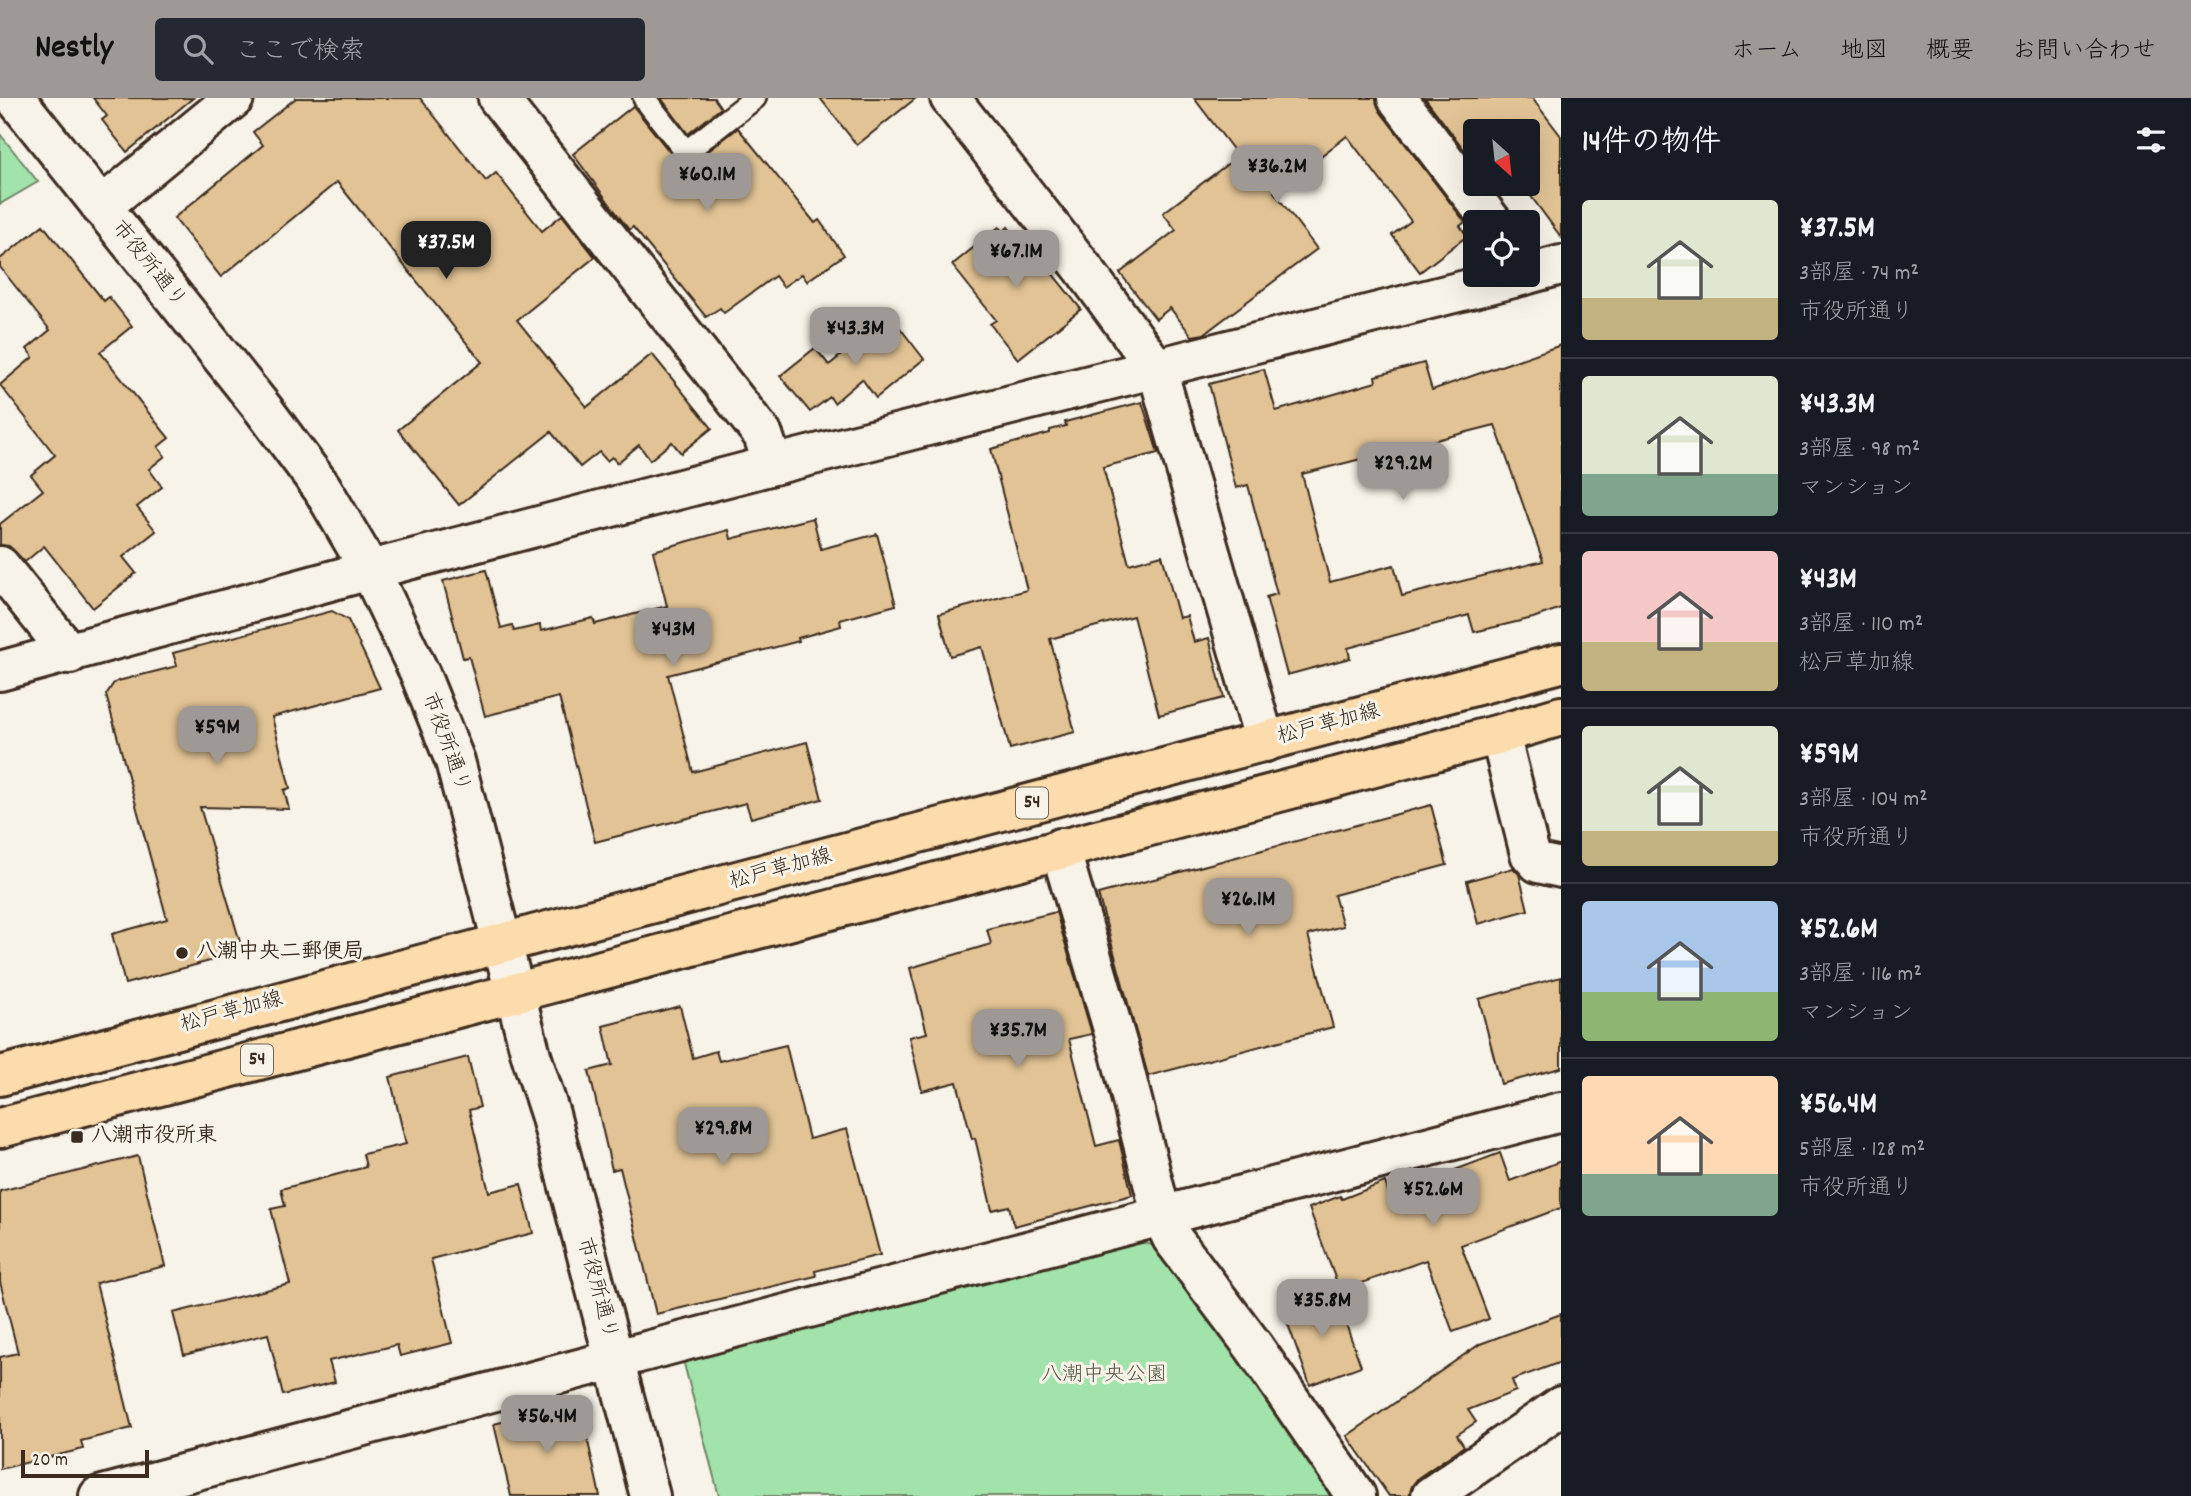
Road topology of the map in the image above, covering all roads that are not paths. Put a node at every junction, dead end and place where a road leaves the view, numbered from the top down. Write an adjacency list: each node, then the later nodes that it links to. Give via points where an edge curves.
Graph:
1 (15, 98): 8 (street, 市役所通り)
2 (234, 98): 8 (street)
3 (498, 98): 14 (street, via 763,435)
4 (644, 98): 5 (lane, via 686,152)
5 (755, 98)
6 (950, 98): 13 (street)
7 (1397, 98): 9 (street)
8 (101, 207): 16 (street, 市役所通り, via 322,488)
9 (1483, 210)
10 (1561, 265): 11 (street)
11 (1540, 270)
12 (1475, 287): 13 (street)
13 (1157, 369): 14 (street); 22 (street)
14 (773, 465): 16 (street)
15 (0, 566): 17 (street)
16 (370, 570): 17 (street); 25 (street, 市役所通り, via 455,761)
17 (70, 654): 19 (street)
18 (1561, 663): 22 (main road, 松戸草加線 / 54)
19 (0, 671)
20 (1561, 716): 21 (main road, 54)
21 (1500, 734): 23 (main road, 54); 24 (street, via 1530,854 1538,863)
22 (1265, 741): 25 (main road, 松戸草加線 / 54)
23 (1060, 848): 26 (main road, 54); 30 (street)
24 (1561, 868)
25 (503, 942): 26 (street, 市役所通り); 27 (main road, 松戸草加線 / 54)
26 (515, 992): 29 (main road, 54); 31 (street, 市役所通り)
27 (0, 1076)
28 (1561, 1112): 30 (street)
29 (0, 1128)
30 (1161, 1214): 31 (street); 35 (street, via 1172,1238)
31 (614, 1361): 33 (street); 34 (street, 市役所通り)
32 (1561, 1406): 36 (street)
33 (99, 1496)
34 (650, 1496)
35 (1356, 1496)
36 (1431, 1496)

